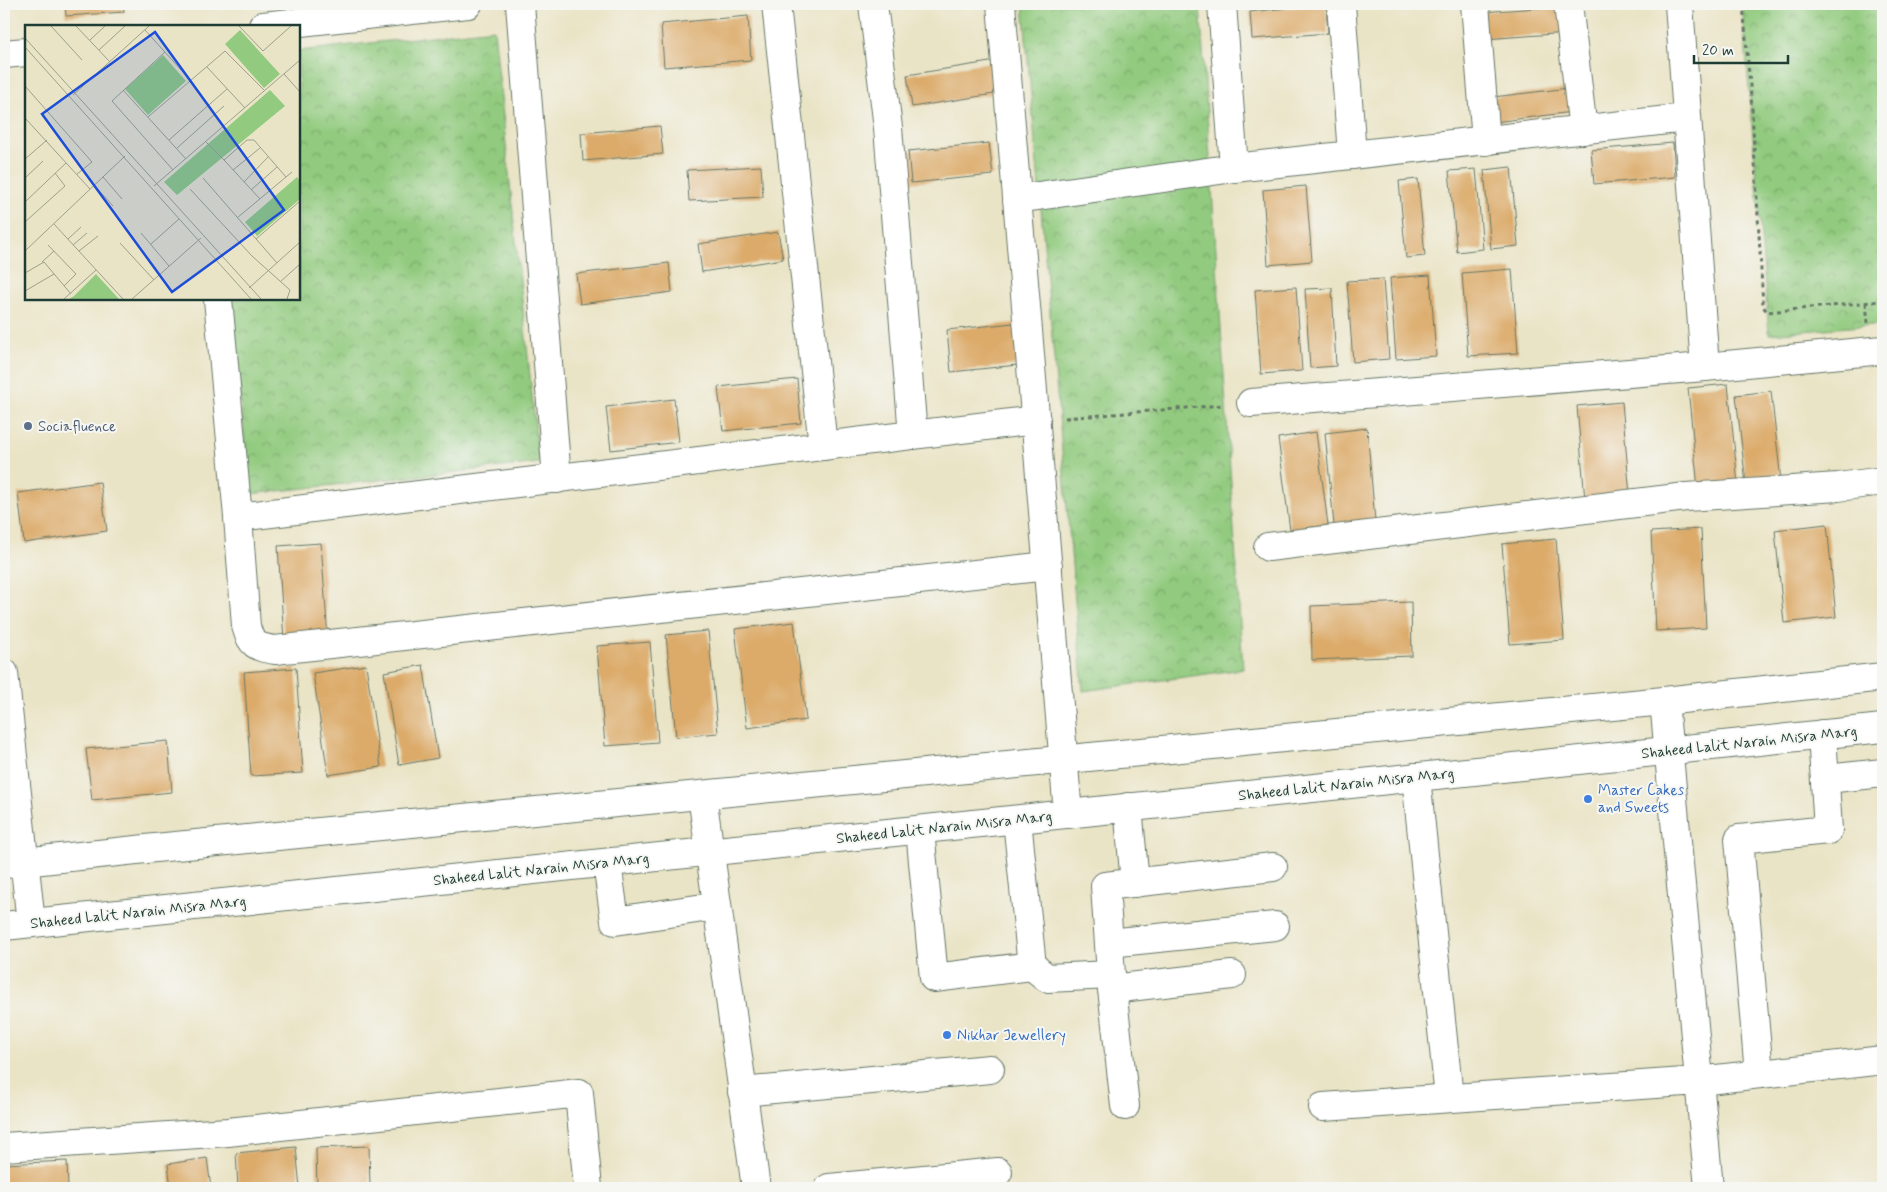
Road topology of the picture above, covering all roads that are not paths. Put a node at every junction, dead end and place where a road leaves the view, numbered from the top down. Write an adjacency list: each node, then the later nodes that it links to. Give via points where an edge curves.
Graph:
1 (468, 4): 11 (street)
2 (520, 4): 27 (street)
3 (776, 4): 26 (street)
4 (873, 4): 25 (street, via 888,128)
5 (1001, 4): 19 (street)
6 (1222, 4): 18 (street)
7 (1341, 4): 17 (street)
8 (1475, 4): 16 (street)
9 (1568, 4): 15 (street)
10 (1679, 4): 14 (street)
11 (272, 25)
12 (25, 52): 13 (street)
13 (4, 54)
14 (1686, 118): 15 (street); 22 (street)
15 (1583, 130): 16 (street)
16 (1486, 140): 17 (street)
17 (1352, 155): 18 (street)
18 (1234, 168): 19 (street)
19 (1017, 199): 24 (street)
20 (218, 300): 29 (street)
21 (1883, 350): 22 (street)
22 (1705, 366): 23 (street)
23 (1251, 402)
24 (1036, 420): 25 (street); 31 (street)
25 (913, 435): 26 (street)
26 (823, 446): 27 (street)
27 (557, 479): 29 (street)
28 (1883, 481): 30 (street, via 1686,497)
29 (238, 517): 31 (street, via 249,639 260,648 275,650)
30 (1268, 547)
31 (1048, 566): 38 (street)
32 (4, 673): 49 (street)
33 (1883, 677): 34 (street)
34 (1664, 702): 37 (street); 38 (street)
35 (1883, 728): 36 (street, Shaheed Lalit Narain Misra Marg)
36 (1822, 734): 37 (street, Shaheed Lalit Narain Misra Marg); 41 (street)
37 (1668, 751): 40 (street, Shaheed Lalit Narain Misra Marg); 63 (street)
38 (1064, 760): 42 (street); 44 (street)
39 (1883, 774): 41 (street)
40 (1416, 777): 43 (street, Shaheed Lalit Narain Misra Marg); 65 (street)
41 (1826, 779): 62 (street, via 1828,830 1739,839)
42 (702, 795): 47 (street); 49 (street)
43 (1128, 807): 44 (street, Shaheed Lalit Narain Misra Marg); 51 (street)
44 (1068, 814): 45 (street, Shaheed Lalit Narain Misra Marg)
45 (1017, 820): 46 (street, Shaheed Lalit Narain Misra Marg); 57 (street)
46 (920, 830): 47 (street, Shaheed Lalit Narain Misra Marg); 57 (street, via 934,978)
47 (709, 852): 48 (street, Shaheed Lalit Narain Misra Marg); 52 (street)
48 (607, 862): 52 (street, via 615,921); 53 (street, Shaheed Lalit Narain Misra Marg)
49 (14, 863): 53 (street)
50 (1273, 867): 51 (street)
51 (1135, 883): 56 (street, via 1105,886)
52 (717, 906): 64 (street)
53 (31, 923): 54 (street, Shaheed Lalit Narain Misra Marg)
54 (4, 926)
55 (1275, 926): 56 (street)
56 (1109, 943): 59 (street)
57 (1032, 966): 59 (street, via 1047,978)
58 (1232, 975): 59 (street)
59 (1112, 982): 66 (street)
60 (1883, 1060): 62 (street)
61 (990, 1069): 64 (street)
62 (1758, 1074): 63 (street)
63 (1698, 1081): 65 (street); 73 (street)
64 (742, 1092): 71 (street)
65 (1449, 1098): 67 (street)
66 (1125, 1106)
67 (1323, 1107)
68 (4, 1147): 70 (street, via 228,1132 579,1093)
69 (998, 1172): 72 (street)
70 (588, 1188)
71 (756, 1188)
72 (829, 1188)
73 (1708, 1188)

